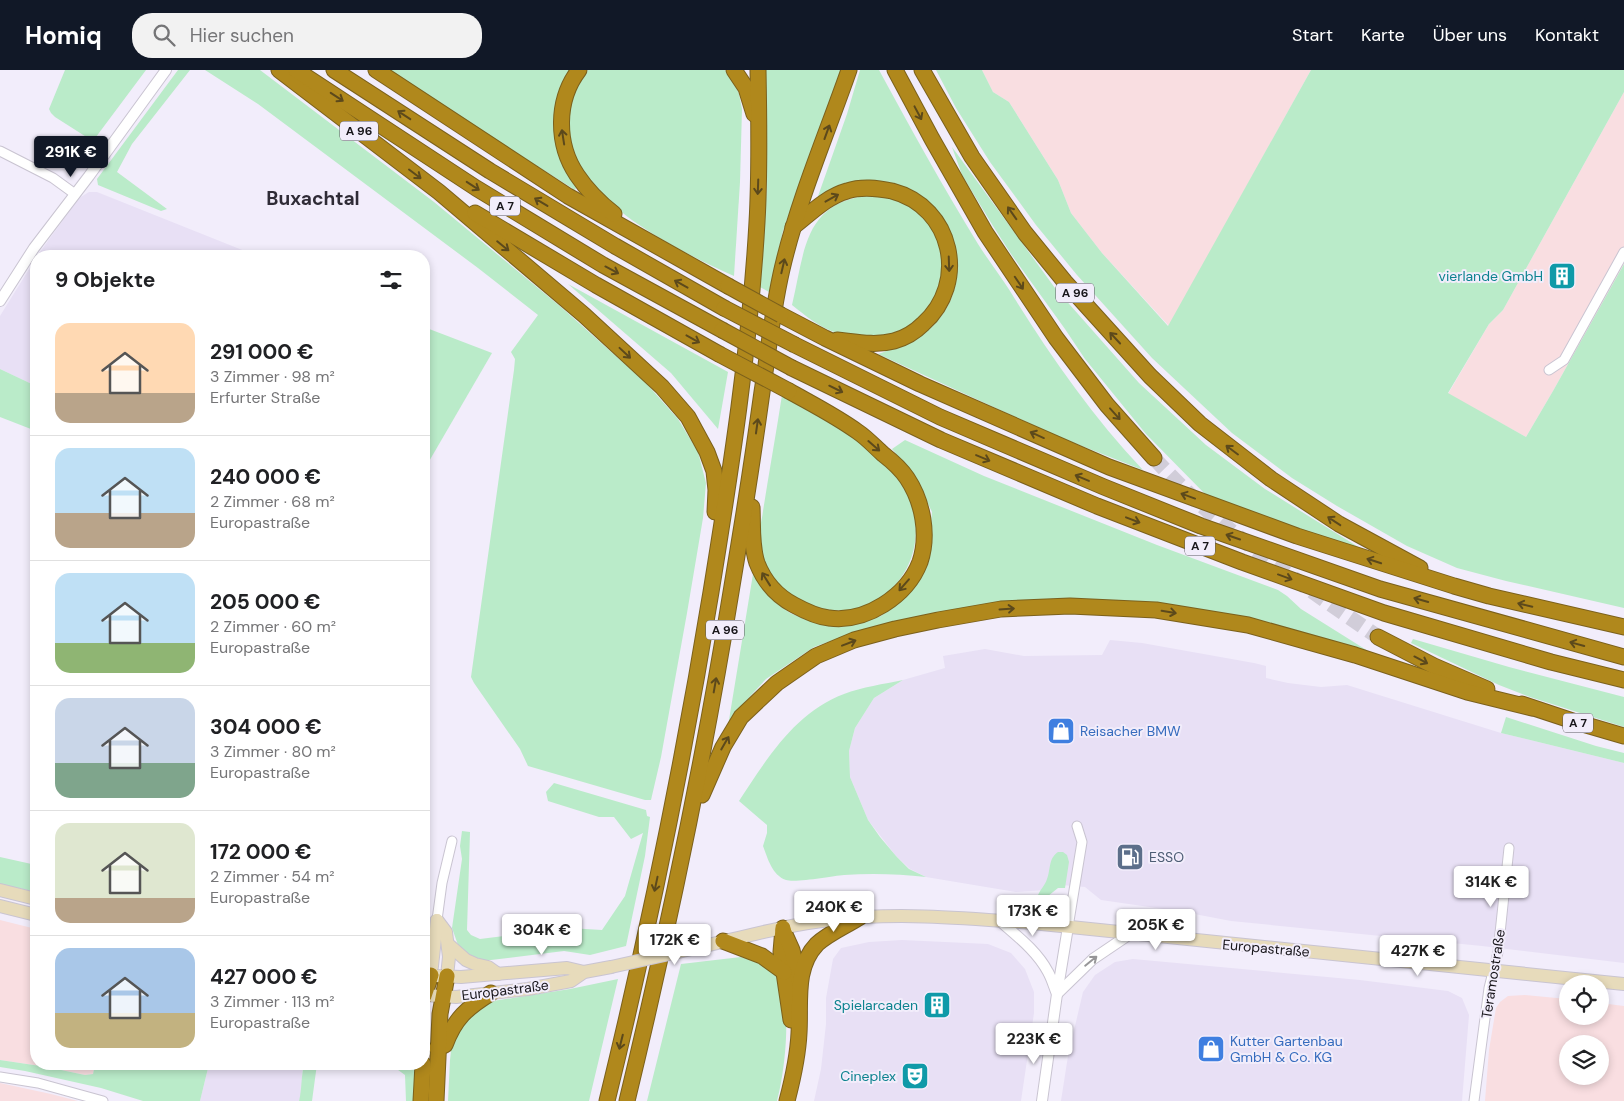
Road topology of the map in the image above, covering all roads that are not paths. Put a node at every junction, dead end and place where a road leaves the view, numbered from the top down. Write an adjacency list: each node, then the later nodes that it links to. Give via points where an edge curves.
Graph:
1 (166, 70): 15 (street)
2 (279, 70): 14 (highway, A 96, one-way to 14)
3 (296, 70): 31 (highway, A 7, one-way to 31, bridge, via 476,188 603,265 792,368 950,444 1097,506 1384,613)
4 (334, 70): 30 (highway, A 7, one-way to 4, bridge, via 1380,589 1201,526 940,417 724,308 615,246 490,171)
5 (376, 70): 17 (highway, via 568,196)
6 (579, 70): 17 (highway, one-way to 6, via 618,218 576,175 563,141 561,120 568,88)
7 (734, 70): 12 (highway, A 96, via 746,88)
8 (758, 70): 12 (highway, A 96)
9 (849, 70): 16 (highway, A 96, one-way to 9)
10 (895, 70): 24 (highway, one-way to 24, via 975,215 1012,273 1107,405)
11 (922, 70): 27 (highway, A 96, one-way to 11, via 1339,524 1272,479 1200,424 1150,376 1065,282 1026,233 972,157)
12 (759, 139): 26 (highway, A 96, one-way to 26, via 757,221 741,399)
13 (0, 151): 15 (street, via 53,178)
14 (439, 192): 25 (highway, A 96, one-way to 25, bridge, via 596,286 822,409 858,432 894,463 918,498 924,539 920,561 908,582 884,605 847,618 820,616 786,601 766,581 757,564); 26 (highway, one-way to 26, via 584,315 662,387 688,417 714,471)
15 (75, 194): 18 (street)
16 (793, 227): 22 (highway, one-way to 22, via 838,195 856,189 876,188 906,196 922,206 937,223 947,245 950,268 947,289 934,314 919,328 904,338 883,343); 25 (highway, A 96, one-way to 16, via 777,294)
17 (659, 248): 22 (highway, bridge)
18 (33, 250)
19 (1624, 252): 23 (street, via 1564,360)
20 (30, 254): 21 (street)
21 (0, 301)
22 (824, 338): 27 (highway, one-way to 22, via 1297,536 1110,467)
23 (1550, 370)
24 (1154, 458)
25 (750, 474): 34 (highway, A 96, one-way to 25)
26 (713, 578): 70 (highway, A 96, one-way to 70, via 667,836)
27 (1454, 586): 28 (highway, one-way to 27)
28 (1624, 628)
29 (1378, 637): 32 (highway, A 7, one-way to 32, via 1434,666)
30 (1624, 657)
31 (1624, 680)
32 (1532, 708): 33 (highway, A 7); 34 (highway, A 7, one-way to 32, via 741,717 777,683 816,656 854,640 895,629 1001,609 1070,606 1156,610 1248,625 1355,655 1467,692)
33 (1624, 736)
34 (701, 786): 71 (highway, via 686,838)
35 (1077, 826): 46 (street, via 1081,847)
36 (452, 841): 43 (street)
37 (1509, 848): 52 (street, Teramostraße, via 1498,952)
38 (0, 890): 39 (main road)
39 (30, 898)
40 (0, 906): 41 (main road)
41 (30, 914)
42 (860, 917): 44 (main road, Europastraße); 45 (main road, Europastraße); 58 (highway, via 817,945 808,957)
43 (437, 920): 48 (main road); 50 (main road, via 446,932); 51 (main road)
44 (1000, 921): 46 (main road, Europastraße); 61 (street, via 1040,960)
45 (782, 928): 49 (main road, Europastraße); 54 (highway); 58 (highway, via 792,950)
46 (1068, 928): 47 (main road, Europastraße); 61 (street)
47 (1130, 934): 52 (main road, Europastraße); 61 (street, one-way to 47, via 1093,959)
48 (430, 935)
49 (723, 942): 53 (main road, Europastraße, bridge); 54 (highway, via 762,956)
50 (448, 945): 55 (main road, via 466,960); 57 (main road)
51 (430, 958)
52 (1493, 971): 59 (main road, Europastraße); 75 (street, Teramostraße)
53 (584, 972): 55 (main road, Europastraße, via 567,968); 60 (main road, Europastraße, via 570,981)
54 (784, 972): 72 (highway, via 791,1014 791,1039)
55 (498, 974): 57 (main road, Europastraße)
56 (430, 975): 57 (main road, Europastraße)
57 (447, 976): 63 (highway)
58 (800, 984): 73 (highway, via 795,1072)
59 (1624, 984)
60 (491, 993): 63 (main road, Europastraße); 64 (highway, via 461,1015 445,1045)
61 (1057, 994): 74 (street)
62 (430, 995): 63 (main road, Europastraße)
63 (443, 996): 64 (highway)
64 (438, 1048): 69 (highway)
65 (422, 1070): 68 (highway)
66 (0, 1077): 67 (street, via 38,1083)
67 (103, 1101)
68 (421, 1101)
69 (436, 1101)
70 (607, 1101)
71 (627, 1101)
72 (782, 1101)
73 (787, 1101)
74 (1042, 1101)
75 (1474, 1101)

